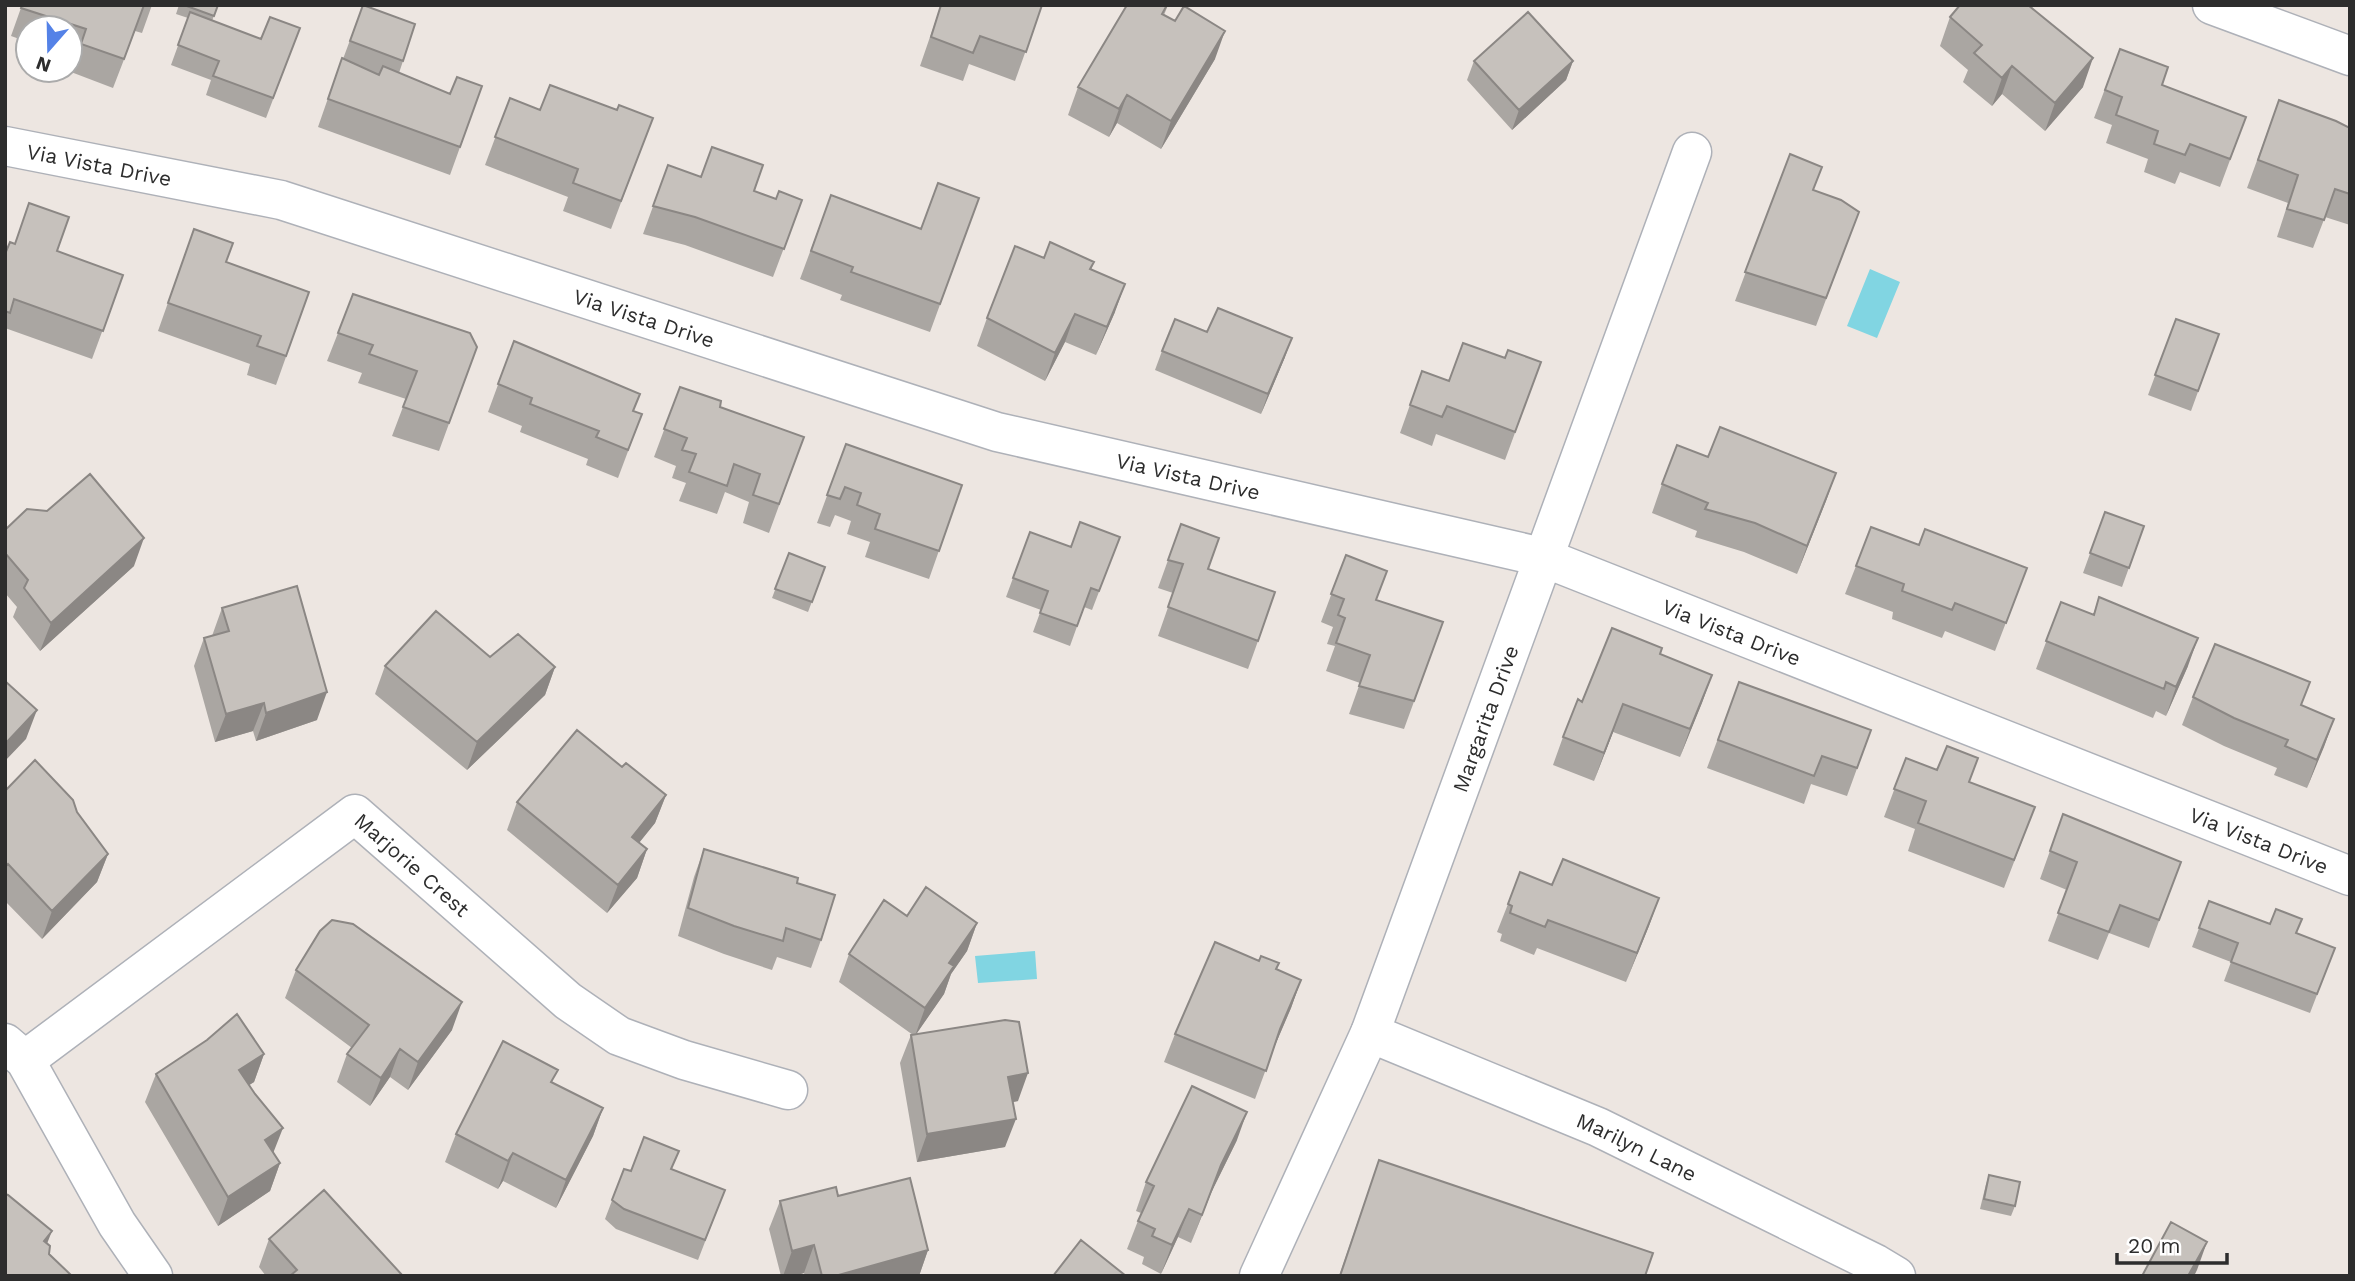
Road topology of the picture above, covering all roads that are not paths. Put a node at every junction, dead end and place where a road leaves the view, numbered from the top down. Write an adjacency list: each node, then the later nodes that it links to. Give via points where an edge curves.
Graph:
1 (2212, 5): 2 (street)
2 (2350, 56)
3 (5, 146): 5 (street, Via Vista Drive, via 281,201 997,432)
4 (1692, 152): 5 (street, Margarita Drive)
5 (1542, 557): 6 (street, Via Vista Drive); 7 (street, Margarita Drive)
6 (2350, 876)
7 (1370, 1033): 11 (street, Margarita Drive); 12 (street, Marilyn Lane, via 1598,1127)
8 (15, 1051): 9 (street, Marjorie Crest, via 355,814 568,1001 619,1036); 10 (street, via 117,1224)
9 (788, 1090)
10 (153, 1276)
11 (1259, 1276)
12 (1896, 1276)

